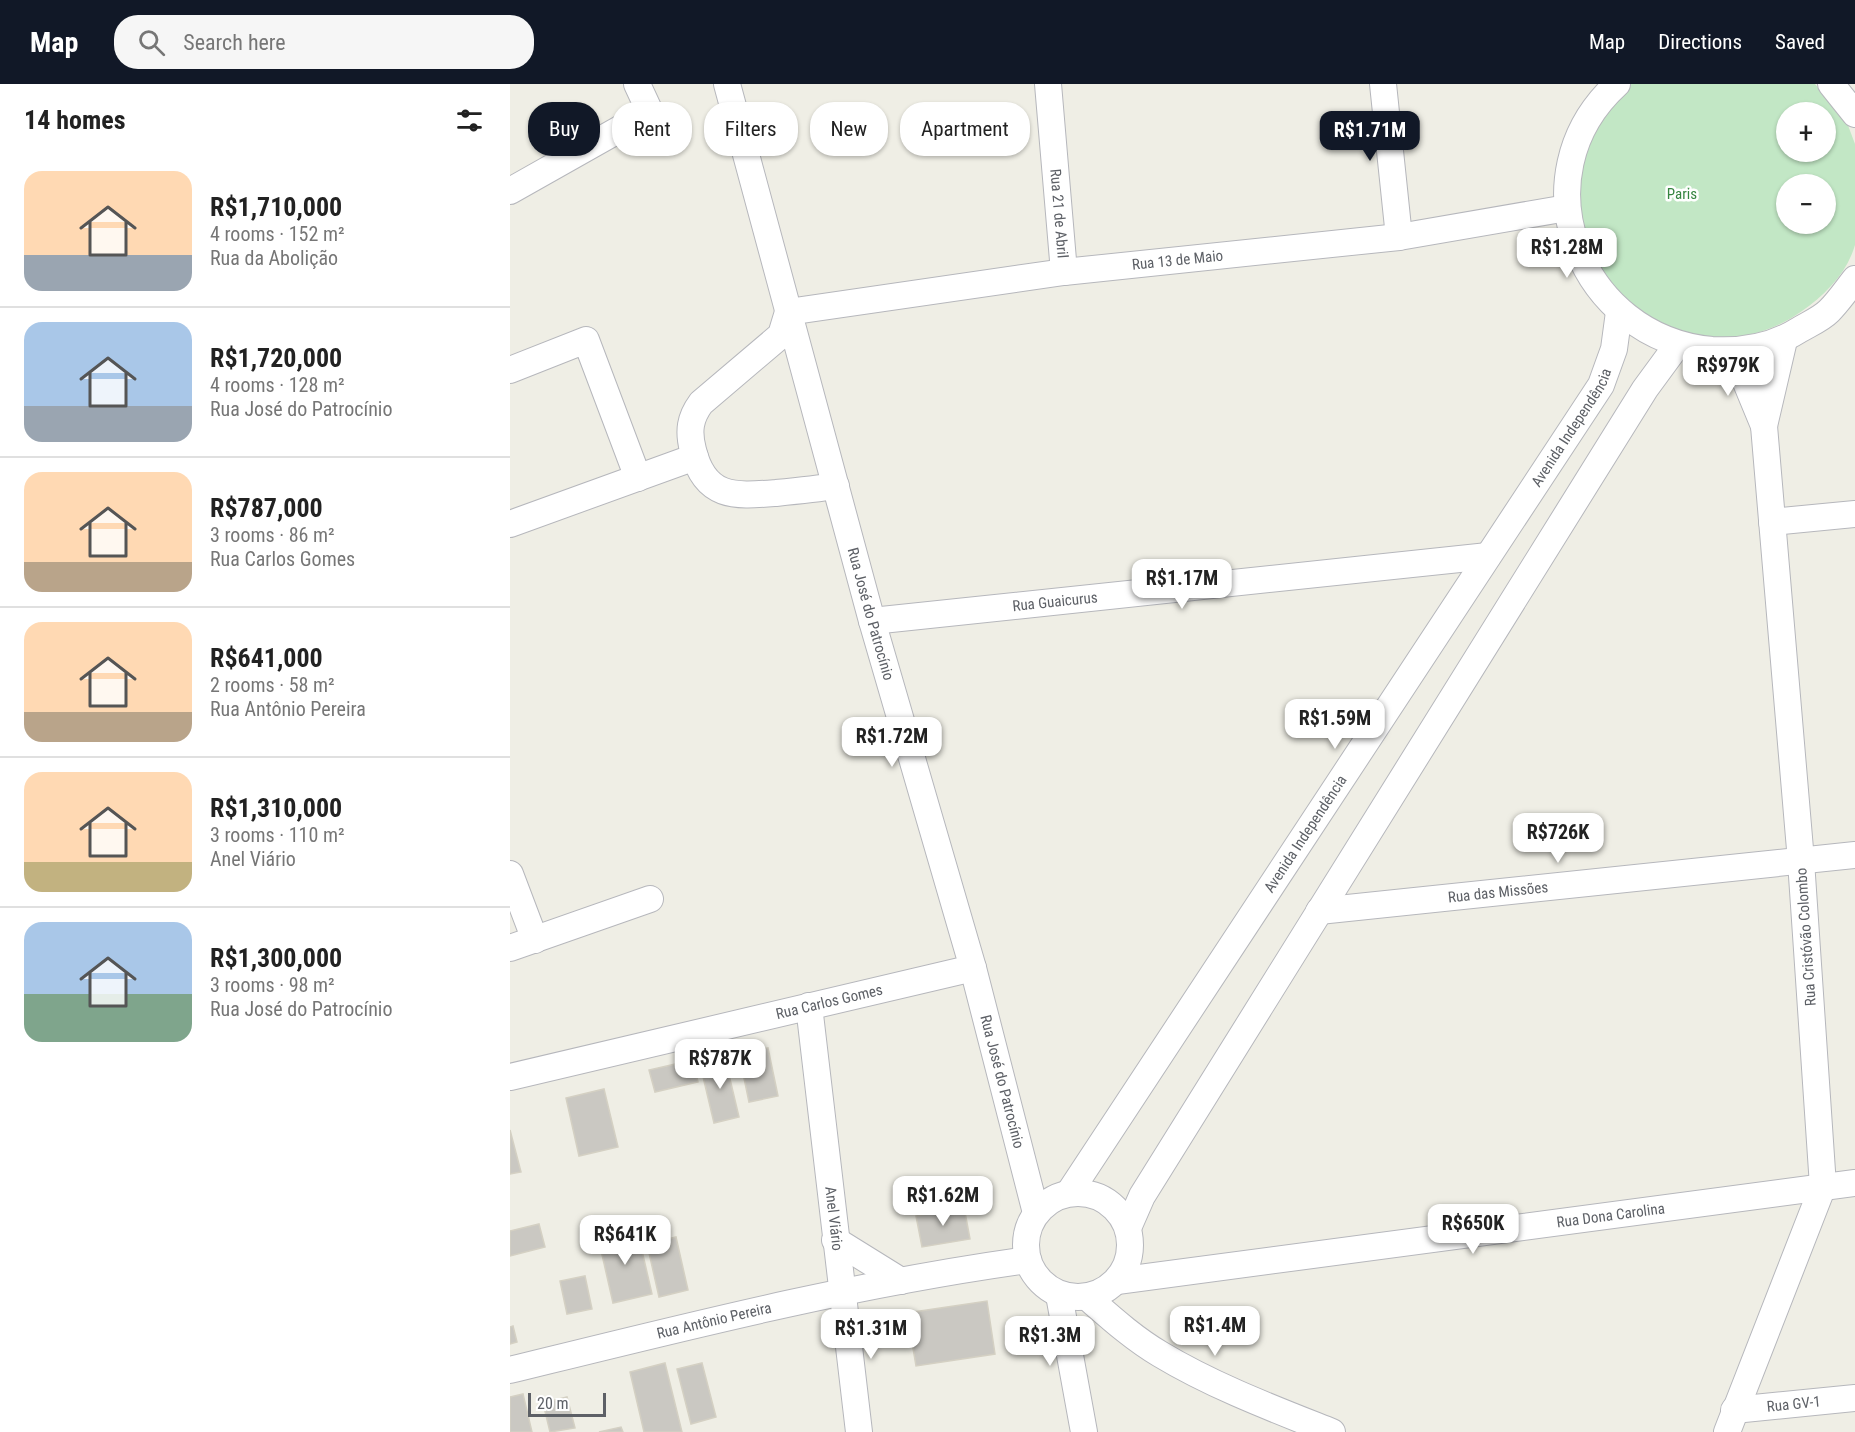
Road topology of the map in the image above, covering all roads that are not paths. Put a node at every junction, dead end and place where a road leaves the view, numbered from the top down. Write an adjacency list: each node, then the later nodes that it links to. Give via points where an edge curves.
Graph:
1 (637, 84): 8 (street, via 650,112)
2 (727, 84): 13 (street, Rua José do Patrocínio)
3 (1048, 84): 11 (street, Rua 21 de Abril)
4 (1383, 84): 10 (street)
5 (1617, 84): 9 (street, via 1582,129 1570,167)
6 (1832, 84): 7 (street)
7 (1855, 114)
8 (510, 191)
9 (1567, 208): 10 (street, Rua 13 de Maio); 14 (street, via 1576,247 1594,284)
10 (1399, 237): 11 (street, Rua 13 de Maio)
11 (1064, 272): 13 (street, Rua 13 de Maio)
12 (1855, 279): 15 (street, via 1828,312)
13 (788, 312): 20 (street, via 781,335 694,412 689,430); 22 (street, Rua José do Patrocínio)
14 (1620, 312): 16 (street, via 1651,334); 26 (street, Avenida Independência, via 1614,349 1601,384)
15 (1784, 340): 17 (street); 19 (street, Rua Cristóvão Colombo)
16 (1678, 344): 17 (street); 32 (street, via 1645,389)
17 (1733, 351): 19 (street, Rua Cristóvão Colombo)
18 (510, 370): 21 (street, via 586,340)
19 (1764, 426): 24 (street, Rua Cristóvão Colombo)
20 (695, 457): 21 (street); 22 (street, via 706,480 731,495)
21 (638, 478): 25 (street)
22 (836, 486): 27 (street, Rua José do Patrocínio)
23 (1855, 514): 24 (street)
24 (1772, 522): 29 (street, Rua Cristóvão Colombo)
25 (510, 524)
26 (1488, 556): 27 (street, Rua Guaicurus); 40 (street, Avenida Independência)
27 (872, 621): 35 (street, Rua José do Patrocínio)
28 (1855, 855): 29 (street, Rua das Missões)
29 (1801, 861): 32 (street, Rua das Missões); 39 (street, Rua Cristóvão Colombo)
30 (510, 874): 33 (street)
31 (650, 899): 33 (street)
32 (1319, 911): 42 (street, via 1142,1196)
33 (535, 940): 34 (street)
34 (510, 948)
35 (973, 968): 36 (street, Rua Carlos Gomes); 41 (street, Rua José do Patrocínio)
36 (809, 1006): 37 (street, Rua Carlos Gomes); 43 (street, Anel Viário)
37 (510, 1077)
38 (1855, 1183): 39 (street, Rua Dona Carolina)
39 (1823, 1186): 46 (street, Rua Dona Carolina); 54 (street, Rua Cristóvão Colombo)
40 (1069, 1194): 41 (street, via 1051,1200); 42 (street, via 1088,1194 1105,1200 1119,1212)
41 (1036, 1213): 44 (street, via 1026,1236)
42 (1128, 1228): 46 (street, via 1130,1256)
43 (835, 1239): 45 (street); 47 (street, Anel Viário)
44 (1028, 1260): 45 (street, Rua Antônio Pereira); 48 (street, via 1040,1281)
45 (901, 1281): 47 (street, Rua Antônio Pereira)
46 (1117, 1281): 49 (street, via 1103,1292)
47 (842, 1293): 50 (street, Rua Antônio Pereira); 55 (street, Anel Viário)
48 (1059, 1294): 49 (street); 56 (street)
49 (1087, 1297): 57 (street, via 1160,1354 1262,1404)
50 (510, 1370)
51 (1855, 1398): 52 (street, Rua GV-1)
52 (1816, 1402): 53 (street); 54 (street, Rua GV-1)
53 (1855, 1418)
54 (1730, 1421)
55 (859, 1432)
56 (1084, 1432)
57 (1332, 1432)

